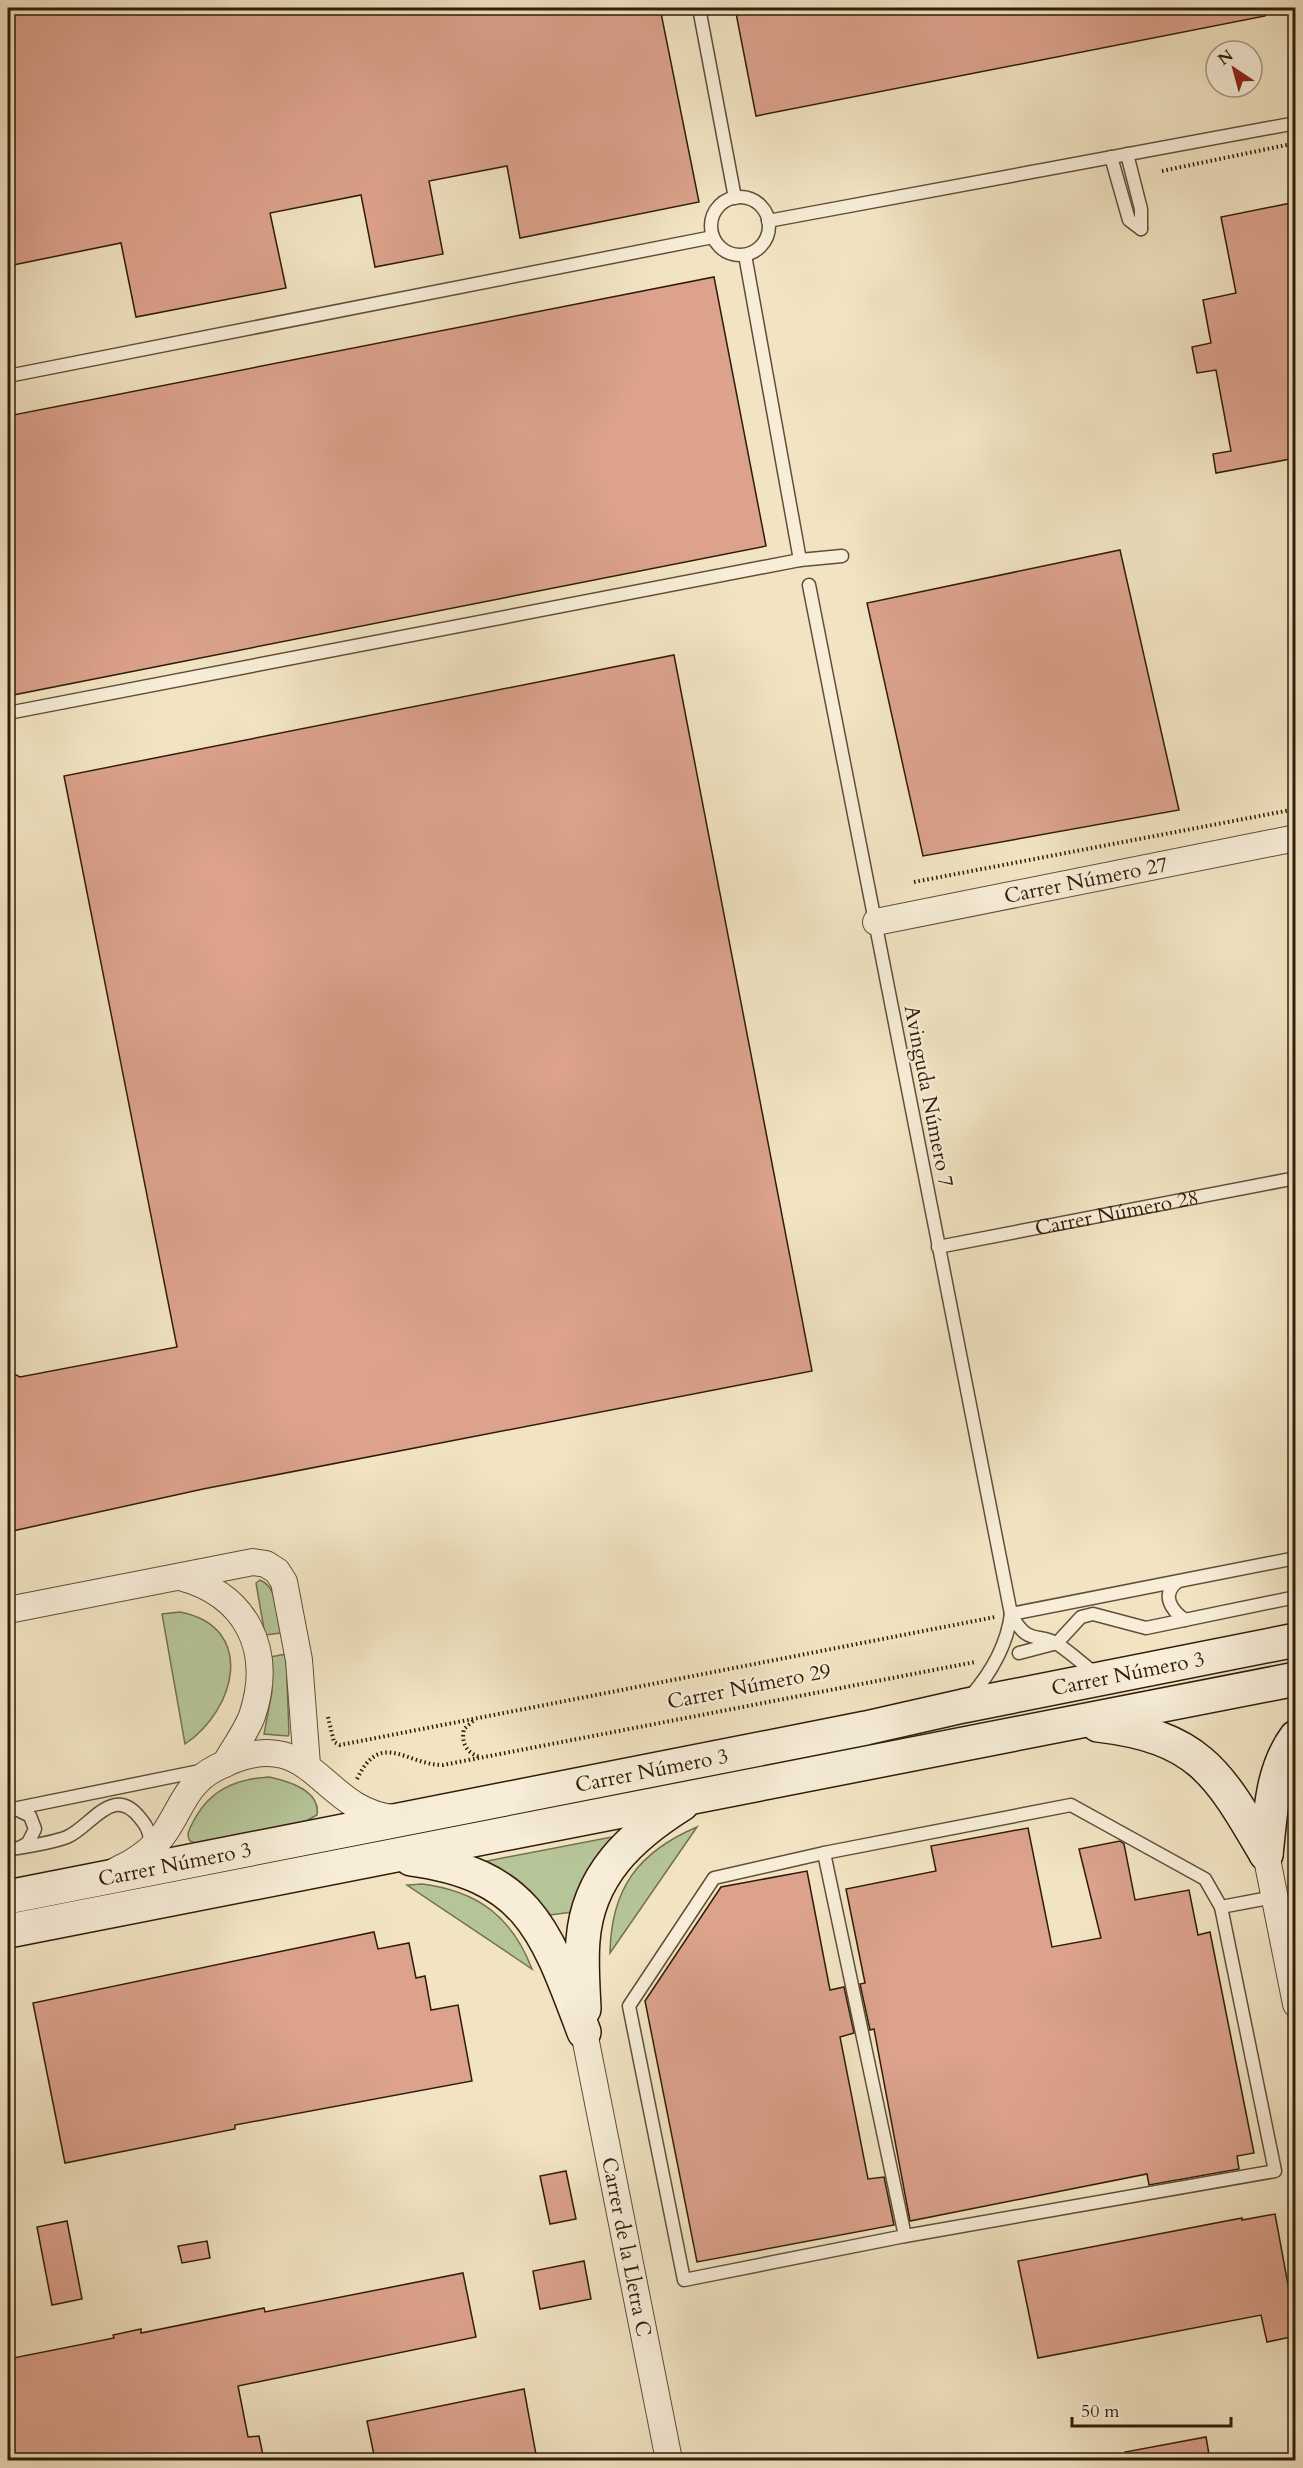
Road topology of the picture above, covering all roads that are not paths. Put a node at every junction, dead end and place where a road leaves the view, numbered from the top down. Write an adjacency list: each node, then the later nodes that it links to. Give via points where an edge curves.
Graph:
1 (699, 8): 7 (lane)
2 (1296, 27): 3 (lane)
3 (1296, 44)
4 (1296, 123): 5 (lane)
5 (1127, 154): 6 (lane); 6 (lane, via 1141,209 1141,229 1129,220)
6 (1111, 157): 8 (lane)
7 (735, 198): 8 (lane, via 754,201 762,207); 9 (lane, via 725,201 714,212)
8 (768, 221): 10 (lane, via 762,245)
9 (713, 237): 10 (lane, via 726,252); 11 (lane)
10 (745, 255): 13 (lane)
11 (8, 376)
12 (842, 556): 13 (lane)
13 (800, 560): 15 (lane)
14 (809, 585): 17 (lane, Avinguda Número 7)
15 (8, 713)
16 (1296, 838): 17 (street, Carrer Número 27)
17 (876, 922): 19 (lane, Avinguda Número 7)
18 (1296, 1178): 19 (lane, Carrer Número 28)
19 (938, 1247): 25 (lane, Avinguda Número 7)
20 (1296, 1558): 22 (lane)
21 (177, 1576): 24 (street); 35 (street, via 253,1562 278,1571 284,1582 299,1660); 36 (street, via 218,1592 255,1637 260,1665 251,1718)
22 (1177, 1582): 25 (lane); 26 (lane, via 1168,1597 1172,1609)
23 (1296, 1597): 26 (lane)
24 (8, 1610)
25 (1011, 1614): 28 (lane, Avinguda Número 7, via 1024,1633); 32 (lane, Avinguda Número 7, via 998,1657)
26 (1185, 1620): 28 (lane, via 1146,1628 1093,1614 1076,1621)
27 (1296, 1640): 30 (main road, Carrer Número 3)
28 (1057, 1644): 29 (lane); 30 (lane, Avinguda Número 7)
29 (1019, 1653)
30 (1102, 1679): 32 (main road, Carrer Número 3)
31 (1296, 1679): 33 (main road, Carrer Número 3)
32 (963, 1706): 39 (main road, Carrer Número 3)
33 (1069, 1722): 37 (main road, Carrer Número 3); 43 (main road, via 1134,1730 1199,1760 1217,1776)
34 (1296, 1737): 43 (main road, via 1273,1789)
35 (307, 1765): 36 (street, via 268,1753); 39 (street, via 351,1805 377,1817)
36 (219, 1766): 38 (lane); 41 (street, via 183,1798 163,1835)
37 (695, 1797): 44 (main road, Carrer Número 3); 51 (main road, via 637,1836 603,1874 594,1892 583,1940)
38 (11, 1810): 40 (lane, via 30,1816 35,1829 28,1843)
39 (404, 1819): 45 (main road, Carrer Número 3)
40 (14, 1849): 41 (lane, via 70,1836 98,1813 116,1805 132,1809 142,1820 150,1835)
41 (148, 1850): 45 (street, via 129,1865)
42 (824, 1853): 48 (lane, via 1071,1805 1205,1879); 52 (lane); 52 (lane, via 714,1878 629,2006 684,2280)
43 (1266, 1854): 47 (street)
44 (392, 1856): 49 (main road, Carrer Número 3); 51 (main road, via 444,1863 493,1883 516,1899 545,1936)
45 (94, 1880): 46 (main road, Carrer Número 3)
46 (8, 1896)
47 (1274, 1898): 48 (lane); 50 (street)
48 (1221, 1907): 52 (lane, via 1275,2171)
49 (10, 1931)
50 (1296, 2004)
51 (584, 2032): 53 (street, Carrer de la Lletra C)
52 (904, 2236)
53 (669, 2460)

